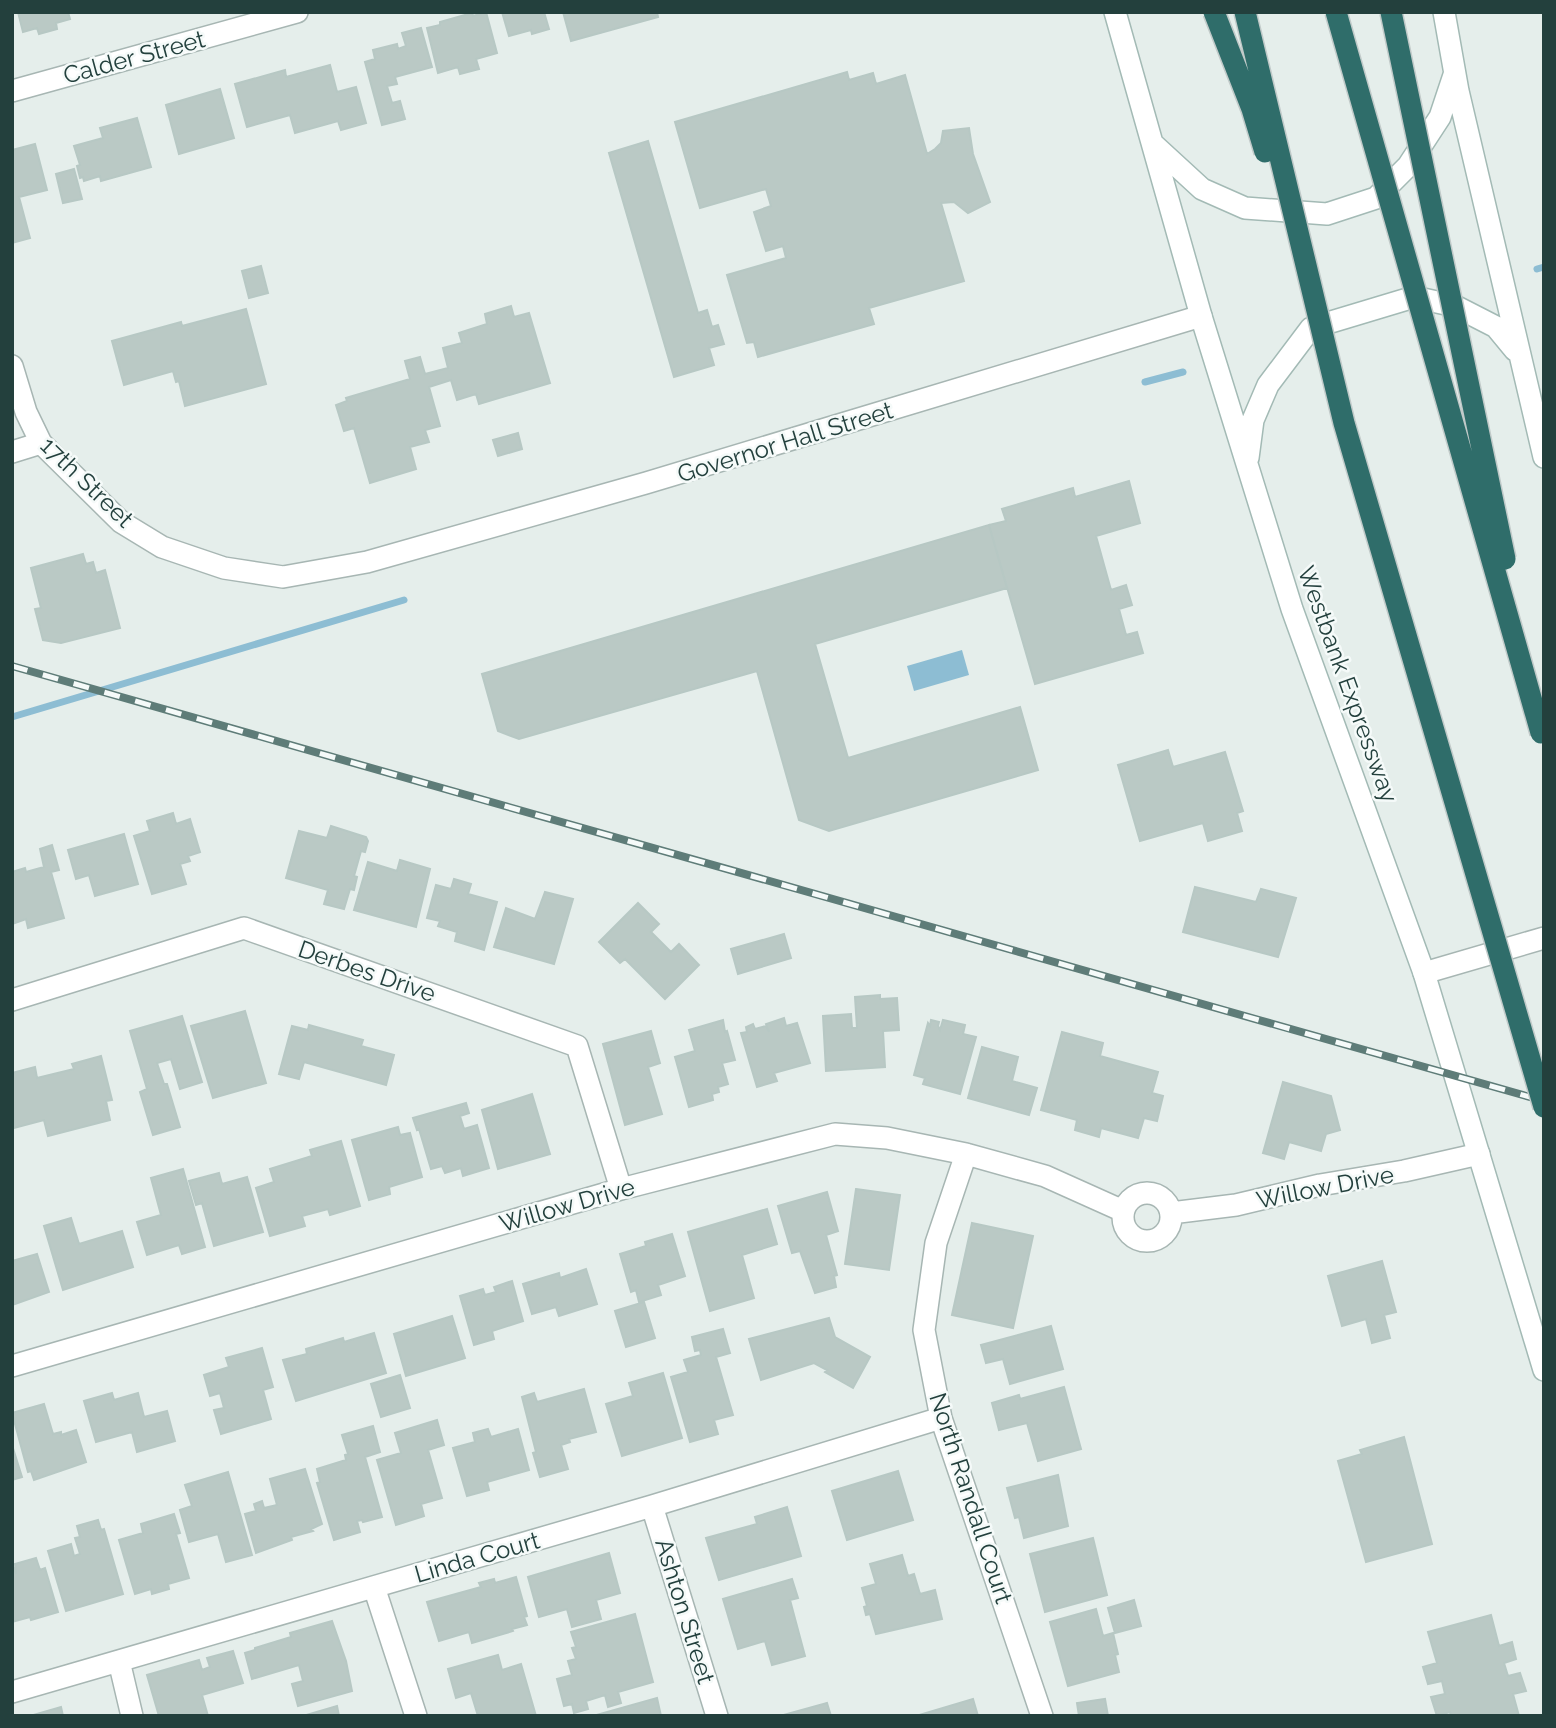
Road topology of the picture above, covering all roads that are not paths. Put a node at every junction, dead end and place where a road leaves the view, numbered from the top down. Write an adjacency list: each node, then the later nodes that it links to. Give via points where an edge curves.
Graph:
1 (297, 12): 9 (street, Calder Street)
2 (1115, 12): 10 (street, Westbank Expressway)
3 (1214, 12): 14 (highway, bridge, via 1252,109)
4 (1245, 12): 14 (highway, bridge)
5 (1336, 12): 6 (highway, bridge, via 1541,733)
6 (1391, 12)
7 (1444, 12): 8 (street)
8 (1455, 73): 10 (street, via 1440,117 1408,166 1377,198 1327,214 1245,208 1202,189); 12 (street)
9 (12, 91)
10 (1152, 143): 11 (street, Westbank Expressway)
11 (1201, 316): 18 (street, Westbank Expressway); 19 (street, Governor Hall Street)
12 (1519, 354): 17 (street); 18 (street, via 1496,327 1455,306 1414,297 1311,328 1268,384 1253,419)
13 (12, 366): 15 (street, 17th Street)
14 (1344, 423): 23 (highway, bridge)
15 (41, 443): 16 (street); 19 (street, 17th Street, via 121,522 162,547 224,568 283,577)
16 (12, 452)
17 (1544, 457)
18 (1247, 463): 21 (street, Westbank Expressway, via 1296,623)
19 (367, 562)
20 (1544, 938): 21 (street)
21 (1424, 973): 25 (street, Westbank Expressway)
22 (12, 1000): 26 (street, Derbes Drive, via 244,928 578,1046)
23 (1544, 1107)
24 (966, 1154): 26 (street, Willow Drive, via 887,1138 835,1134); 27 (street, Willow Drive, via 1045,1176); 31 (street, North Randall Court, via 936,1243 924,1330)
25 (1479, 1154): 28 (street, Willow Drive, via 1236,1205); 30 (street, Westbank Expressway)
26 (621, 1189): 29 (street, Willow Drive)
27 (1123, 1211): 28 (street, via 1132,1197 1148,1192 1163,1199); 28 (street, via 1128,1233 1149,1241 1163,1235)
28 (1171, 1213)
29 (12, 1366)
30 (1544, 1370)
31 (941, 1418): 32 (street, Linda Court); 39 (street, North Randall Court)
32 (652, 1506): 33 (street, Linda Court); 38 (street, Ashton Street)
33 (374, 1587): 34 (street, Linda Court); 37 (street)
34 (119, 1661): 35 (street, Linda Court); 36 (street)
35 (12, 1692)
36 (132, 1716)
37 (416, 1716)
38 (717, 1716)
39 (1042, 1716)

